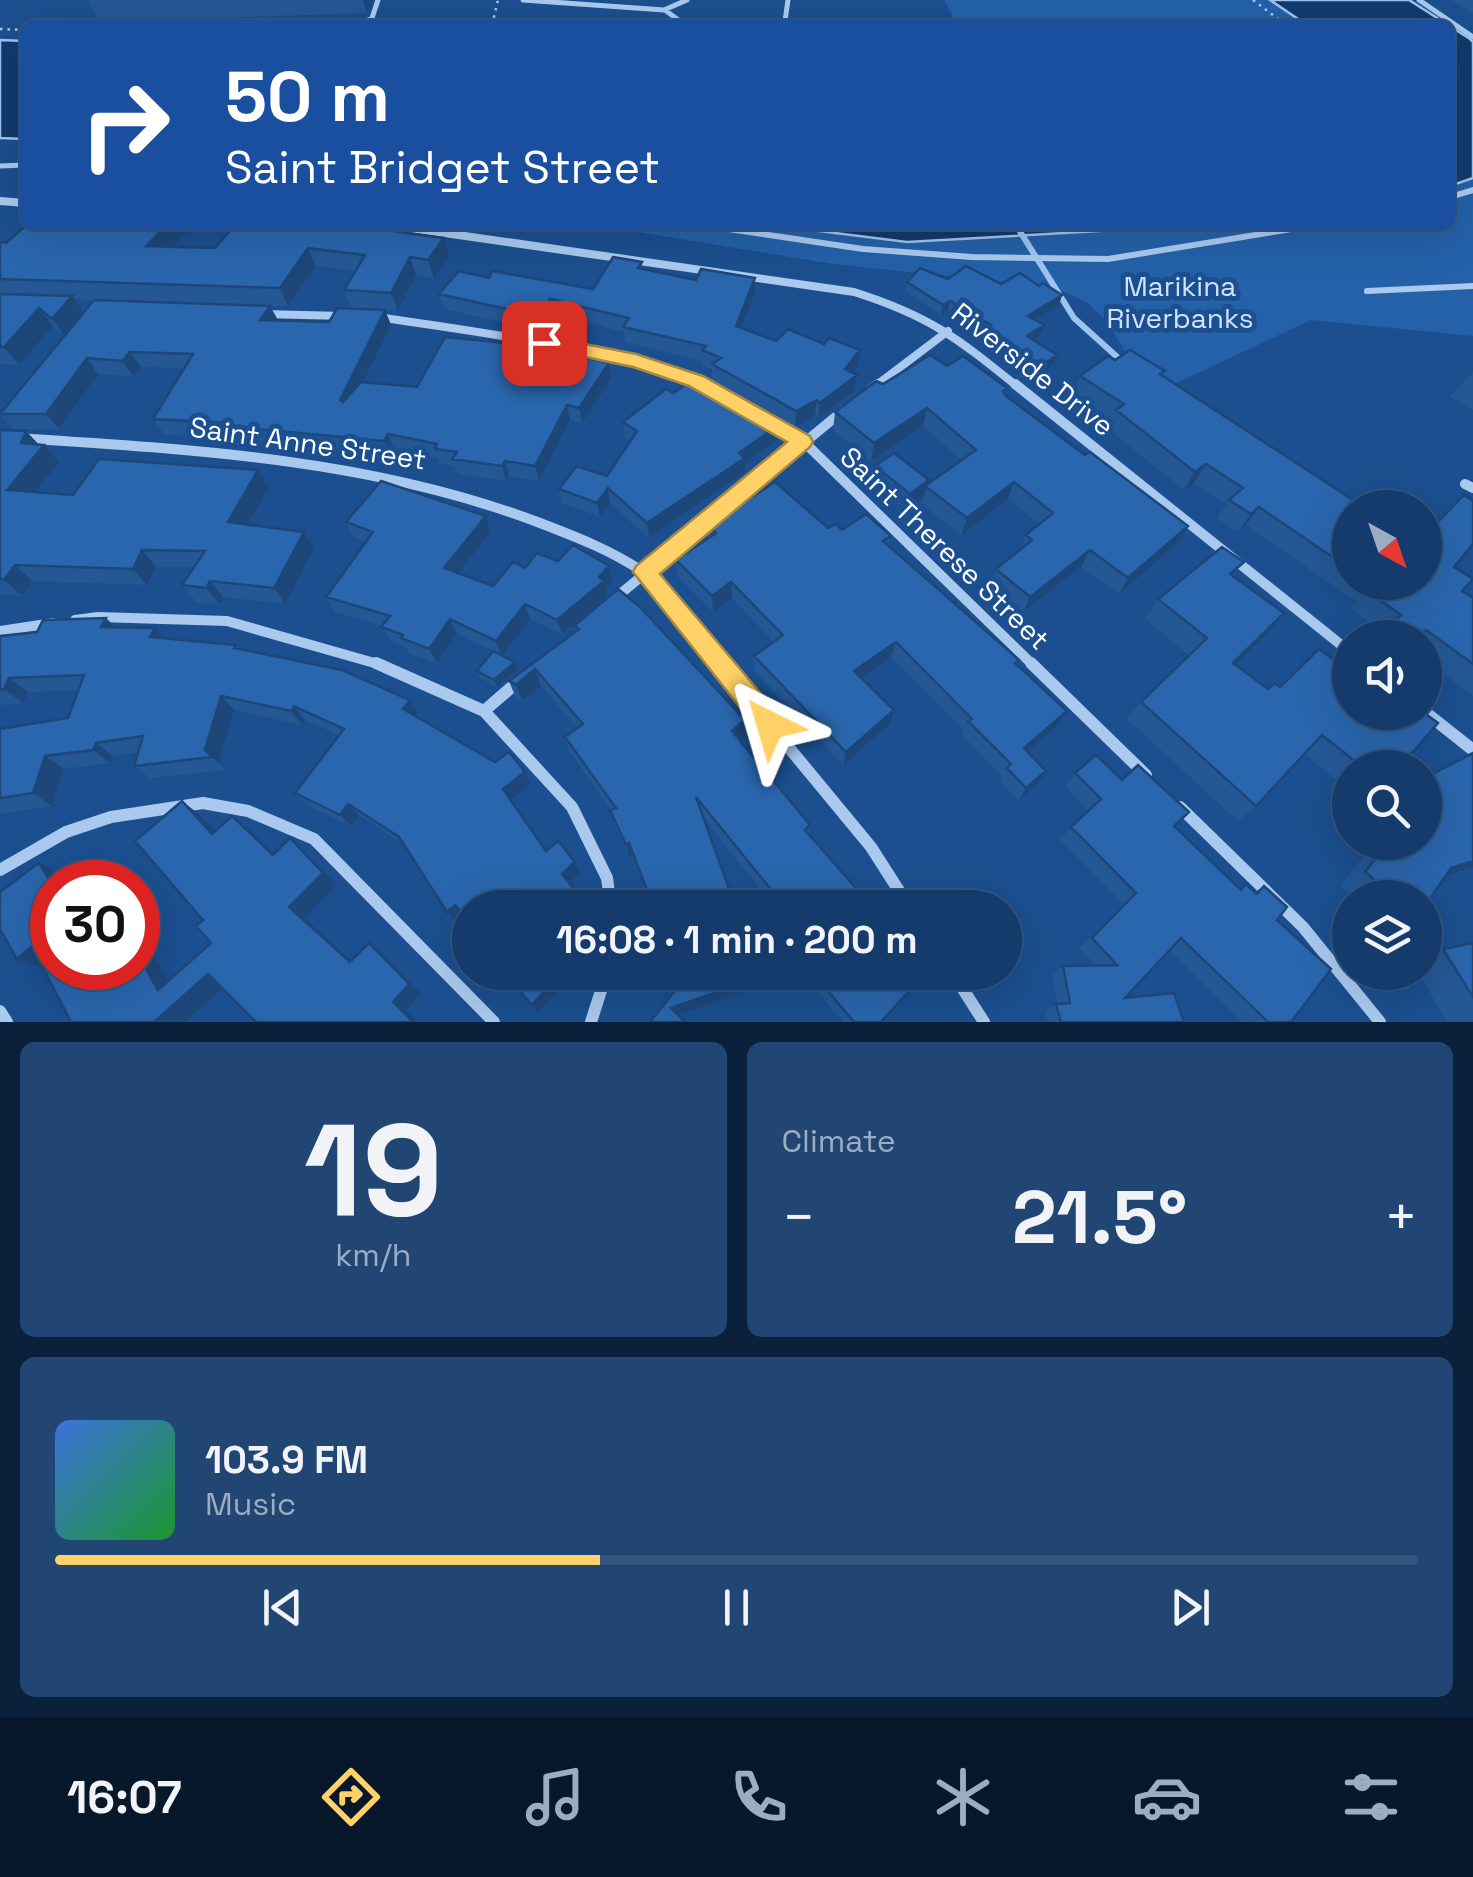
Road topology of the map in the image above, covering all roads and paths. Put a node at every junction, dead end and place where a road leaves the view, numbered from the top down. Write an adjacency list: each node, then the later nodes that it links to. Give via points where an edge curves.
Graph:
1 (523, 0): 5 (lane)
2 (688, 0): 5 (lane)
3 (1253, 0): 7 (path)
4 (1419, 0): 8 (street)
5 (664, 10): 6 (lane)
6 (678, 20)
7 (1279, 20)
8 (1448, 20)
9 (423, 230): 15 (street, Riverside Drive, via 854,292)
10 (736, 230): 11 (street, via 863,249 1108,260)
11 (1286, 230)
12 (1473, 286): 13 (street)
13 (1367, 292)
14 (252, 314): 16 (street, via 386,317 513,336 636,361)
15 (948, 331): 19 (street); 23 (street, Riverside Drive)
16 (711, 390)
17 (757, 416): 19 (street, Saint Therese Street)
18 (0, 438): 20 (street, Saint Anne Street, via 210,452 424,483 600,546)
19 (803, 442): 20 (street); 28 (street, Saint Therese Street)
20 (645, 572): 21 (street); 32 (street, Saint Anne Street)
21 (601, 610)
22 (0, 631): 25 (street, via 98,617 227,620 387,666)
23 (1332, 638)
24 (528, 673): 25 (street)
25 (484, 710): 31 (street, via 572,807)
26 (1442, 725): 27 (street)
27 (1473, 750)
28 (1160, 788)
29 (1174, 802): 40 (street, via 1303,927)
30 (0, 870): 37 (street, via 66,832 112,817 204,803 248,811 314,838)
31 (609, 890)
32 (898, 890)
33 (601, 990): 38 (street)
34 (964, 990): 39 (street)
35 (0, 1011): 36 (street)
36 (7, 1022)
37 (494, 1022)
38 (590, 1022)
39 (984, 1022)
40 (1380, 1022)

